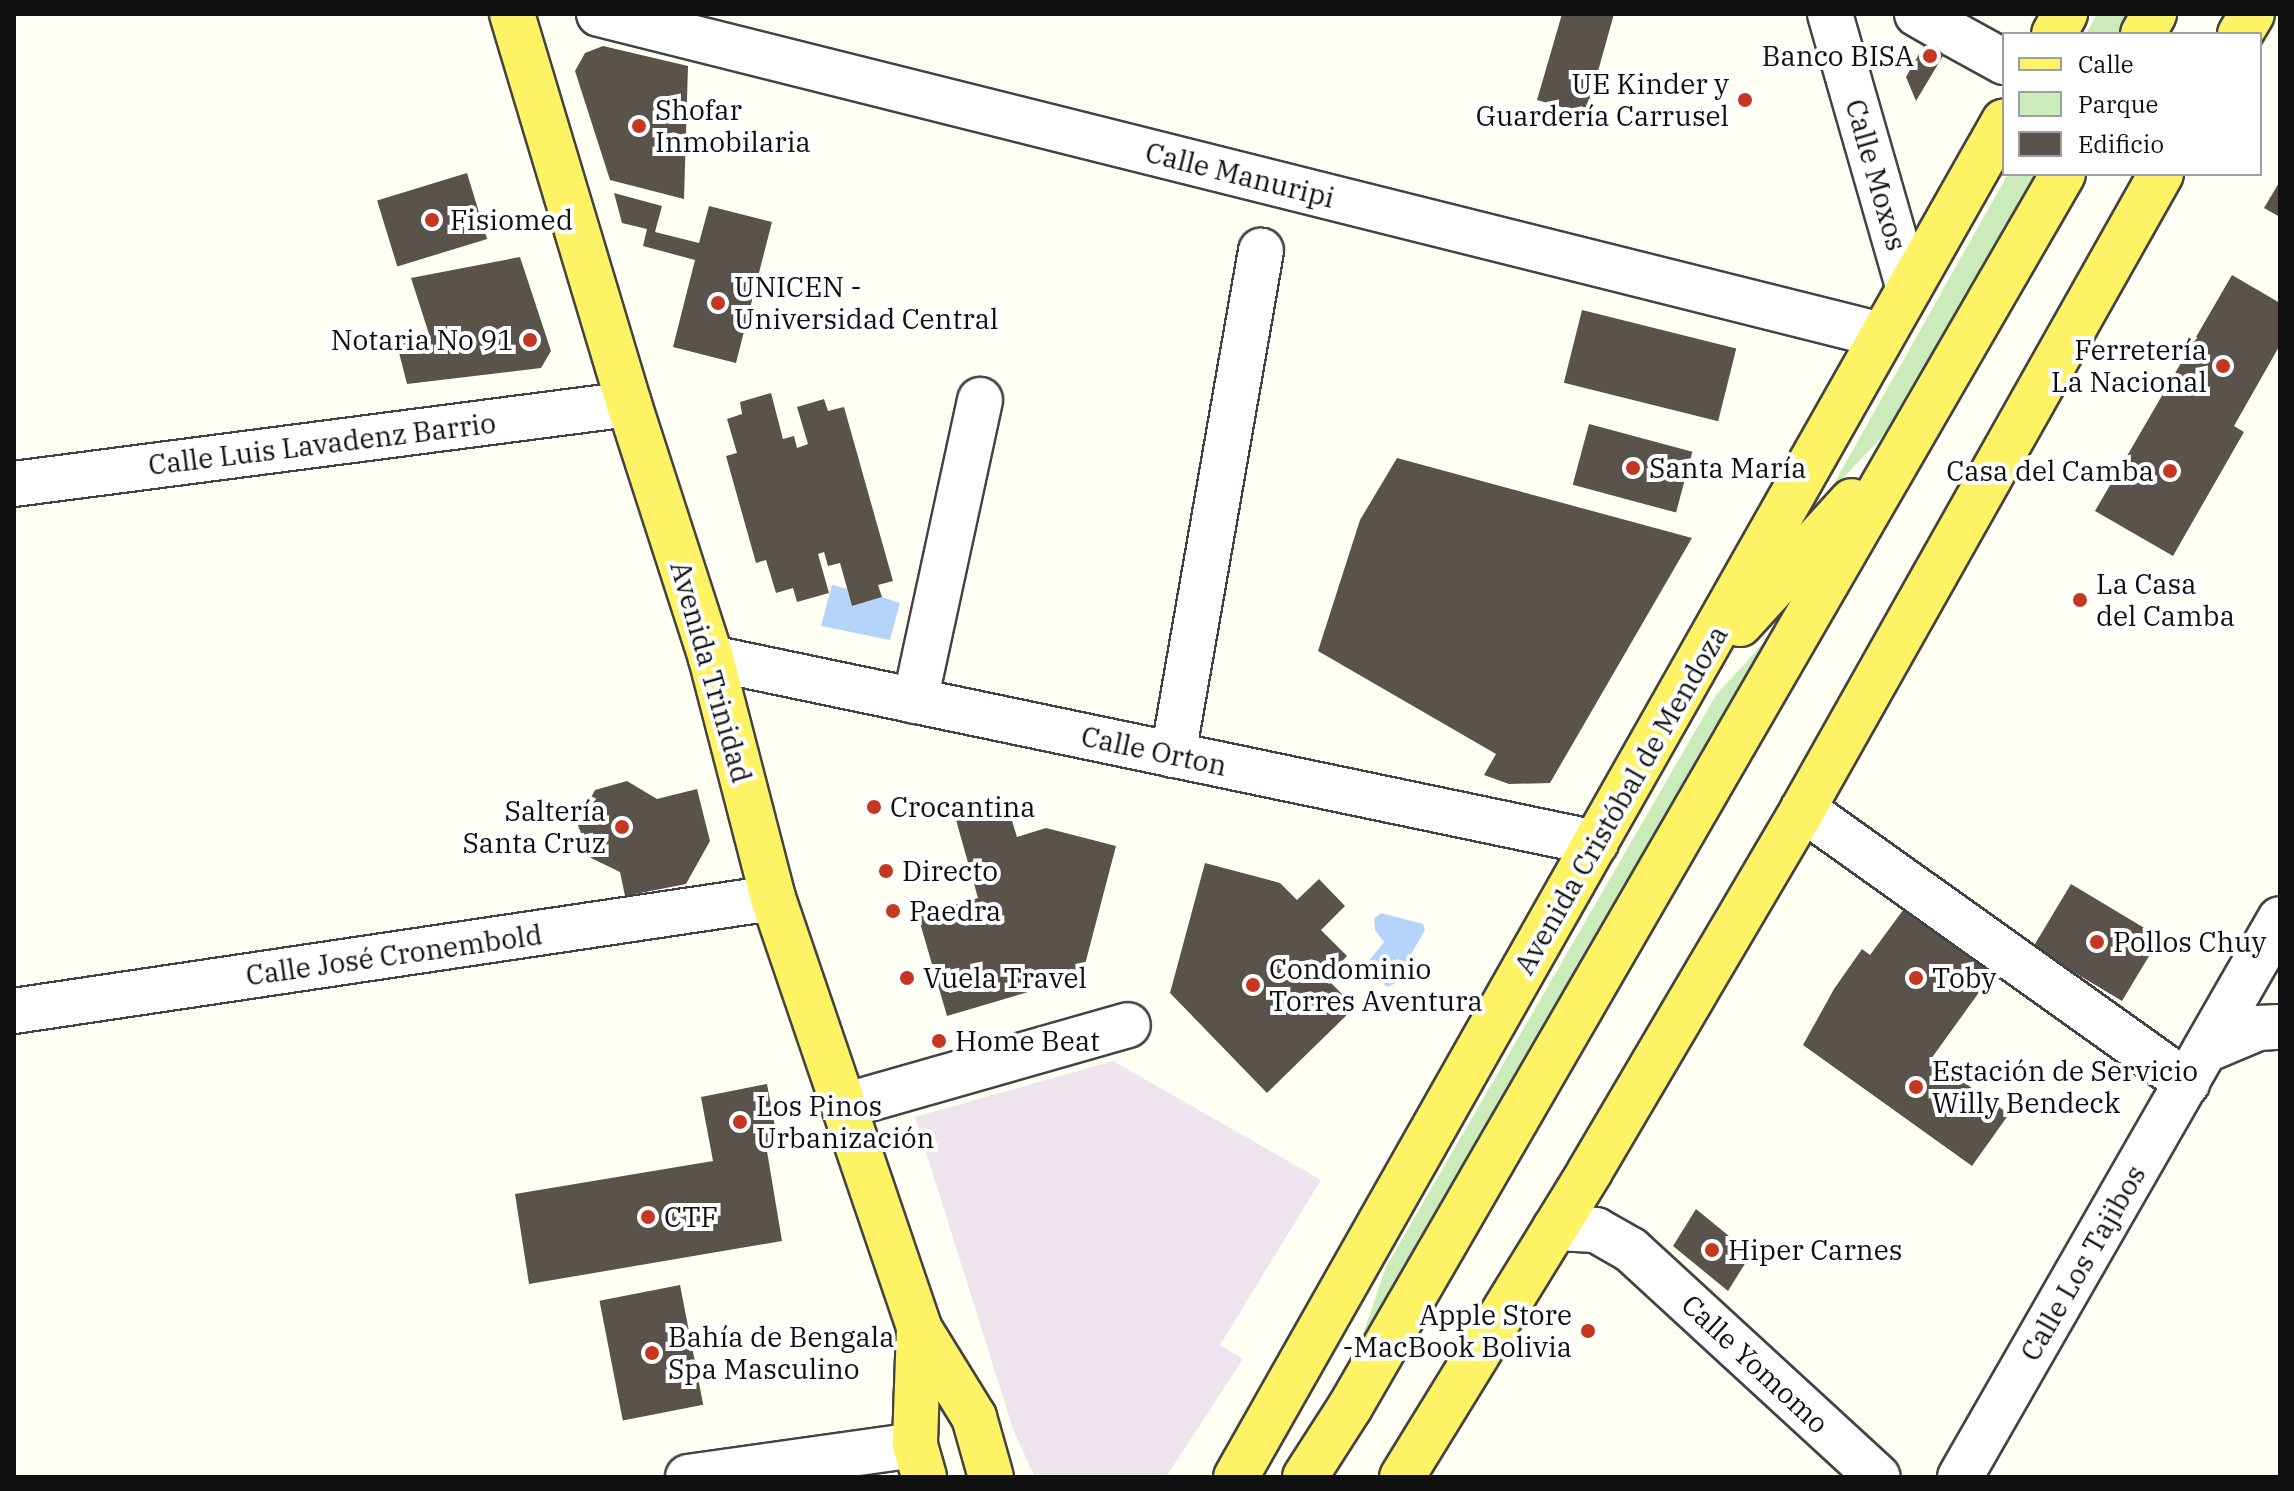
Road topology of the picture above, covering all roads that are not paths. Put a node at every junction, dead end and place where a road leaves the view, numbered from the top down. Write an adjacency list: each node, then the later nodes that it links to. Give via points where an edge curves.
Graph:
1 (512, 14): 19 (main road, Avenida Trinidad)
2 (599, 14): 17 (street, Calle Manuripi)
3 (1830, 14): 16 (street, Calle Moxos)
4 (2065, 14): 8 (main road)
5 (2154, 14): 9 (main road)
6 (2252, 14): 10 (main road)
7 (1936, 25): 11 (street)
8 (2055, 32)
9 (2144, 32)
10 (2241, 32)
11 (2002, 61)
12 (2002, 125): 16 (main road, Avenida Cristóbal de Mendoza)
13 (2062, 176): 20 (main road)
14 (2160, 176): 26 (main road)
15 (1261, 251): 25 (street)
16 (1909, 289): 17 (main road, Avenida Cristóbal de Mendoza)
17 (1881, 335): 23 (main road, Avenida Cristóbal de Mendoza)
18 (980, 400): 24 (street)
19 (629, 404): 21 (street, Calle Luis Lavadenz Barrio); 22 (main road, Avenida Trinidad)
20 (1928, 409): 23 (main road, via 1827,531); 43 (main road)
21 (14, 484)
22 (711, 658): 24 (street, Calle Orton); 28 (main road, Avenida Trinidad)
23 (1692, 675): 27 (main road, Avenida Cristóbal de Mendoza)
24 (915, 701): 25 (street, Calle Orton)
25 (1173, 755): 27 (street, Calle Orton)
26 (1803, 809): 33 (street); 35 (main road)
27 (1596, 843): 42 (main road, Avenida Cristóbal de Mendoza)
28 (773, 898): 30 (street, Calle José Cronembold); 34 (main road, Avenida Trinidad)
29 (2280, 919): 33 (street, Calle Los Tajibos)
30 (14, 1011)
31 (1128, 1025): 34 (street)
32 (2280, 1027): 33 (street, via 2258,1028)
33 (2196, 1066): 46 (street, Calle Los Tajibos)
34 (844, 1106): 38 (main road, Avenida Trinidad)
35 (1590, 1171): 36 (main road); 37 (street, Calle Yomomo, via 1607,1213)
36 (1555, 1228): 37 (street, Calle Yomomo, via 1596,1230); 44 (main road)
37 (1631, 1250): 45 (street, Calle Yomomo)
38 (919, 1328): 39 (main road, Avenida Trinidad); 41 (main road, Avenida Trinidad, via 974,1417)
39 (920, 1461): 40 (street)
40 (688, 1477)
41 (991, 1477)
42 (1236, 1477)
43 (1305, 1477)
44 (1402, 1477)
45 (1878, 1477)
46 (1960, 1477)

